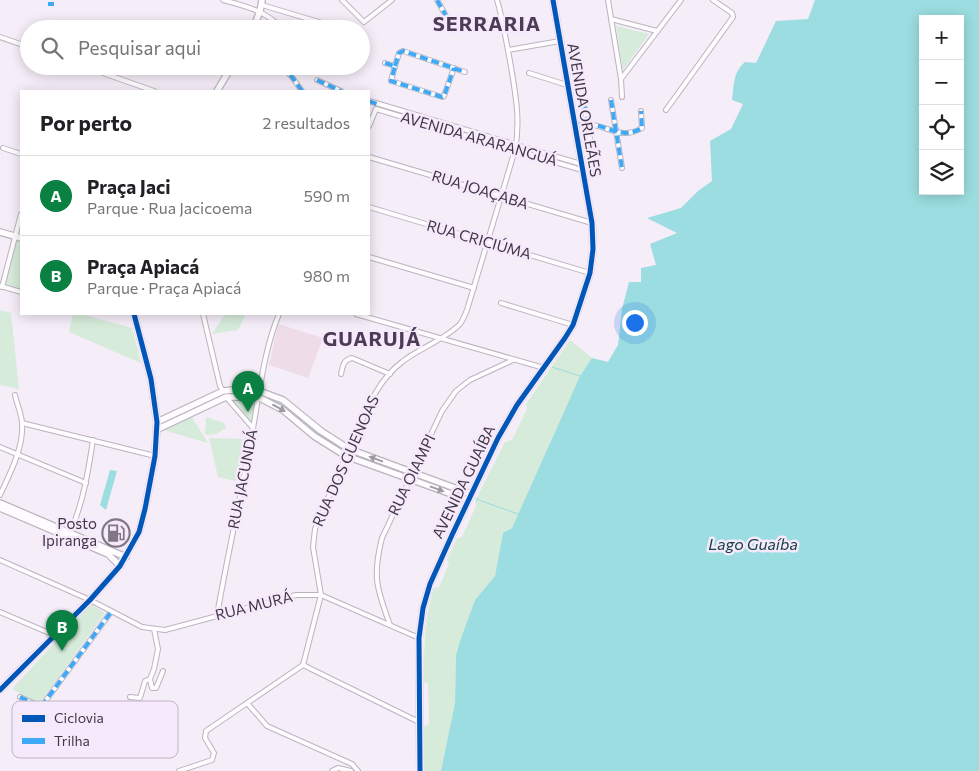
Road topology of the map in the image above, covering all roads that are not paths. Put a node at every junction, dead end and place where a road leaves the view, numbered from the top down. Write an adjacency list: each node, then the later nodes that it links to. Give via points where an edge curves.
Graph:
1 (223, 0): 10 (street)
2 (342, 0): 15 (street)
3 (392, 0): 16 (street)
4 (437, 0): 17 (street)
5 (497, 0): 22 (street, RUA DOS GUENOAS)
6 (553, 0): 20 (street, AVENIDA ORLEÃES)
7 (608, 0): 11 (street)
8 (681, 0): 18 (street)
9 (713, 0): 43 (street, via 734,16)
10 (261, 5): 12 (street); 13 (street); 14 (street)
11 (611, 19): 18 (street); 31 (street)
12 (255, 20)
13 (274, 20)
14 (312, 20)
15 (362, 20)
16 (367, 20)
17 (453, 28)
18 (657, 31): 31 (street)
19 (0, 37): 21 (street)
20 (560, 41): 22 (street); 33 (street, AVENIDA ORLEÃES)
21 (20, 44)
22 (508, 50): 52 (street, RUA DOS GUENOAS, via 518,113)
23 (385, 63): 24 (street)
24 (395, 66): 25 (street, via 401,51); 25 (street, via 391,81 442,98)
25 (454, 68): 26 (street)
26 (465, 72)
27 (529, 72): 33 (street)
28 (109, 75): 34 (street)
29 (227, 75): 35 (street)
30 (290, 75): 36 (street)
31 (621, 79): 39 (street)
32 (317, 80): 37 (street)
33 (567, 85): 48 (street, AVENIDA ORLEÃES)
34 (151, 90)
35 (218, 90)
36 (301, 90)
37 (339, 90)
38 (582, 93): 47 (street)
39 (622, 97)
40 (611, 100): 50 (street)
41 (370, 102): 42 (street, AVENIDA ARARANGUÁ)
42 (376, 106): 45 (street, AVENIDA ARARANGUÁ); 46 (street)
43 (666, 110)
44 (641, 111): 50 (street, via 640,129 629,134)
45 (422, 120): 49 (street, AVENIDA ARARANGUÁ); 51 (street, AVENIDA ARARANGUÁ)
46 (370, 122)
47 (587, 124): 48 (street); 50 (street); 57 (street)
48 (574, 126): 58 (street, AVENIDA ORLEÃES)
49 (456, 128): 51 (street); 52 (street, AVENIDA ARARANGUÁ)
50 (616, 132): 59 (street)
51 (455, 133): 54 (street, AVENIDA ARARANGUÁ)
52 (516, 145): 54 (street, RUA DOS GUENOAS); 58 (street, AVENIDA ARARANGUÁ)
53 (3, 148): 55 (street)
54 (515, 150): 58 (street, AVENIDA ARARANGUÁ); 60 (street, RUA DOS GUENOAS)
55 (20, 154)
56 (370, 157): 60 (street, RUA JOAÇABA)
57 (594, 162)
58 (581, 167): 63 (street, AVENIDA ORLEÃES)
59 (622, 168)
60 (501, 196): 63 (street, RUA JOAÇABA); 66 (street, RUA DOS GUENOAS)
61 (370, 208): 66 (street, RUA CRICIÚMA)
62 (20, 222): 65 (street)
63 (592, 223): 68 (street, AVENIDA GUAÍBA)
64 (0, 232): 65 (street)
65 (18, 237): 69 (street)
66 (487, 242): 68 (street, RUA CRICIÚMA); 70 (street, RUA DOS GUENOAS)
67 (370, 257): 70 (street)
68 (590, 272): 77 (street, AVENIDA GUAÍBA)
69 (1, 286): 71 (street)
70 (474, 288): 78 (street, RUA DOS GUENOAS, via 460,324)
71 (20, 292)
72 (501, 304): 77 (street)
73 (134, 315): 87 (street, via 150,379)
74 (203, 315): 83 (street, via 220,386)
75 (279, 315): 84 (street, RUA JACUNDÁ)
76 (360, 315): 78 (street)
77 (573, 325): 80 (street, AVENIDA GUAÍBA)
78 (440, 338): 79 (street); 82 (street, RUA DOS GUENOAS, via 402,362)
79 (513, 360): 80 (street); 95 (street, RUA OIAMPI, via 470,380 456,391 442,411)
80 (544, 368): 99 (street, AVENIDA GUAÍBA, via 498,438)
81 (342, 374): 82 (street, via 344,362 352,358)
82 (390, 374): 91 (street, RUA DOS GUENOAS, via 374,393)
83 (225, 394): 84 (street); 87 (street); 88 (street)
84 (258, 394): 88 (street, RUA JACUNDÁ); 91 (street, via 283,400 321,432); 94 (street, one-way to 94)
85 (15, 395): 86 (street)
86 (22, 423): 89 (street); 92 (street)
87 (157, 426): 93 (street)
88 (253, 428): 111 (street, RUA JACUNDÁ)
89 (93, 440): 93 (street); 97 (street)
90 (0, 447): 92 (street)
91 (349, 449): 94 (street, RUA DOS GUENOAS); 95 (street, one-way to 91)
92 (17, 455): 97 (street); 98 (street)
93 (155, 456): 104 (street, via 139,532)
94 (346, 456): 96 (street); 107 (street, RUA DOS GUENOAS, via 313,538)
95 (414, 473): 96 (street, RUA OIAMPI); 99 (street)
96 (411, 479): 99 (street, one-way to 99); 112 (street, RUA OIAMPI, via 382,538 377,558 376,582)
97 (86, 484): 103 (street)
98 (0, 495)
99 (470, 497): 115 (street, AVENIDA GUAÍBA, via 430,584)
100 (0, 503): 102 (street)
101 (0, 508): 102 (street)
102 (33, 520): 103 (street)
103 (69, 535): 104 (street); 106 (street, via 108,554)
104 (126, 557): 106 (street)
105 (0, 560): 108 (street, RUA MURÁ)
106 (120, 566): 108 (street)
107 (321, 595): 111 (street, RUA MURÁ, via 296,595); 112 (street, RUA MURÁ); 116 (street, RUA DOS GUENOAS)
108 (90, 600): 110 (street, RUA MURÁ); 114 (street)
109 (0, 612): 114 (street)
110 (111, 612): 113 (street, RUA MURÁ, via 142,628); 123 (street)
111 (217, 615): 113 (street, RUA MURÁ, via 165,630)
112 (390, 625): 115 (street, RUA MURÁ)
113 (154, 629): 118 (street, via 158,648)
114 (54, 636): 119 (street)
115 (419, 638): 125 (street, AVENIDA GUAÍBA)
116 (303, 665): 124 (street); 125 (street)
117 (163, 671): 118 (street, via 156,688 152,688)
118 (150, 679): 121 (street, via 144,682 140,698)
119 (0, 689)
120 (20, 697): 122 (street)
121 (130, 697)
122 (28, 701)
123 (46, 701)
124 (247, 703): 126 (street, via 205,733 214,753 212,760); 129 (street, via 267,726 352,764)
125 (418, 722): 130 (street, AVENIDA GUAÍBA)
126 (179, 771)
127 (332, 771): 128 (street, via 338,768)
128 (351, 771)
129 (358, 771)
130 (420, 771)

